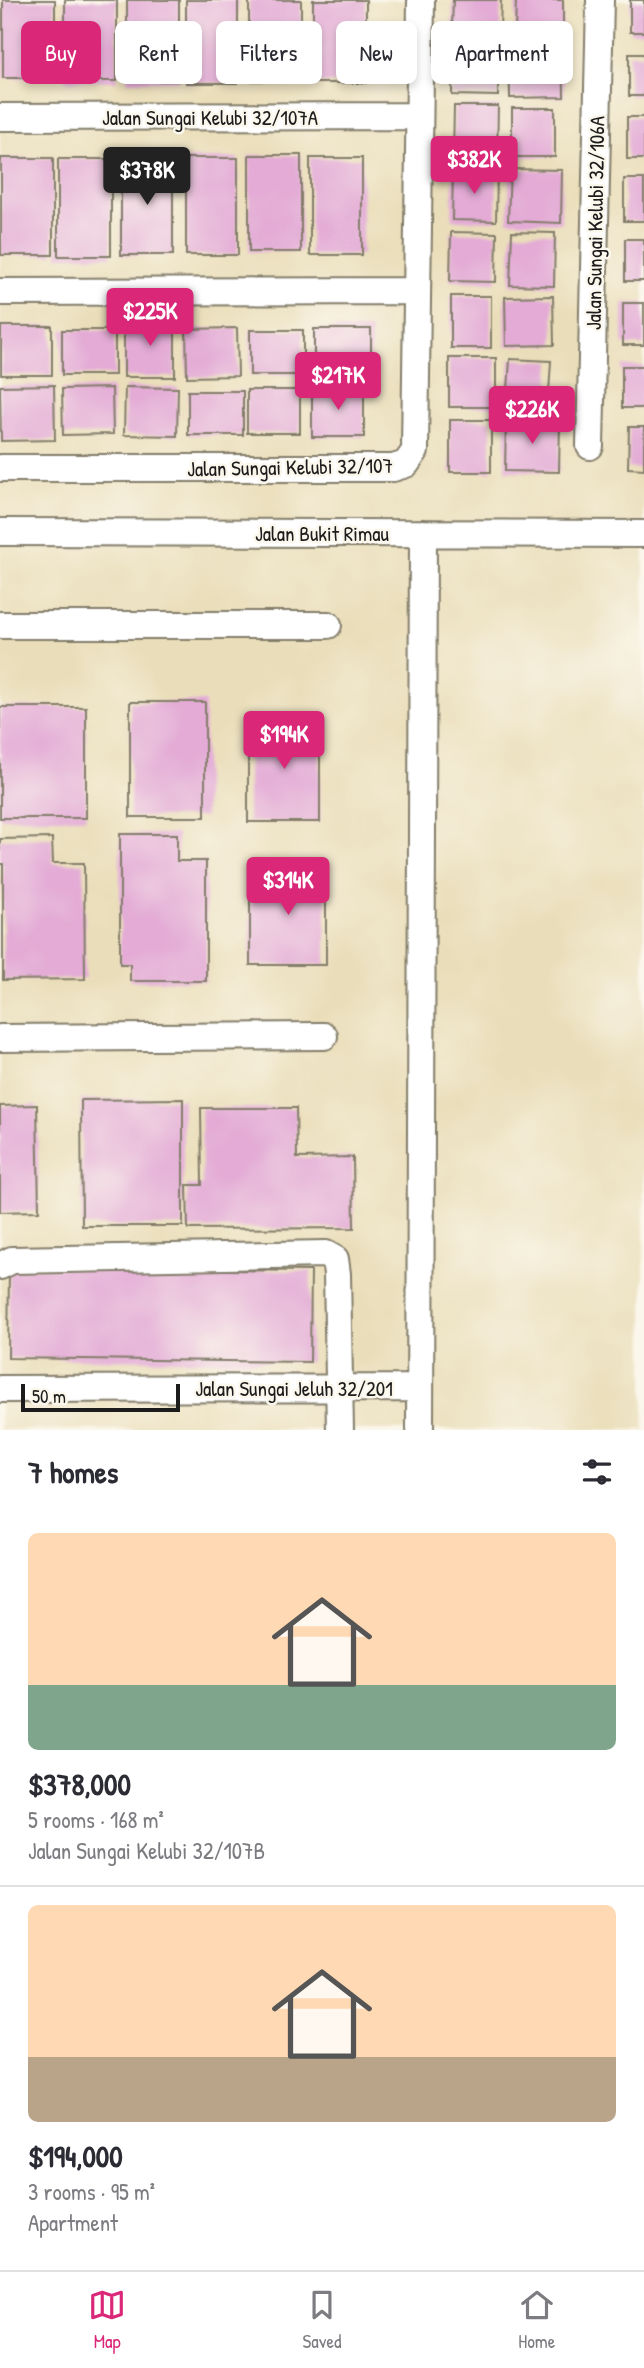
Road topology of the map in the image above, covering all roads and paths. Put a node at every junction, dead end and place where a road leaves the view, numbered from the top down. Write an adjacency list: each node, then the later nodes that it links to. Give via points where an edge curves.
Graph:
1 (421, 0): 3 (street, Jalan Sungai Kelubi 32/107)
2 (600, 0): 7 (street, Jalan Sungai Kelubi 32/106A)
3 (419, 116): 4 (street, Jalan Sungai Kelubi 32/107A); 5 (street, Jalan Sungai Kelubi 32/107)
4 (0, 117)
5 (417, 291): 6 (street); 8 (street, Jalan Sungai Kelubi 32/107, via 415,451 406,464 393,468)
6 (0, 292)
7 (590, 446)
8 (0, 468)
9 (0, 532): 10 (street, Jalan Bukit Rimau)
10 (423, 533): 11 (street, Jalan Bukit Rimau); 18 (street)
11 (644, 534)
12 (0, 625): 13 (street)
13 (328, 625)
14 (324, 1036): 15 (street)
15 (0, 1038)
16 (0, 1266): 17 (street, via 12,1260 326,1254 335,1259)
17 (341, 1388): 18 (street, Jalan Sungai Jeluh 32/201); 19 (street, Jalan Sungai Jeluh 32/201); 20 (street)
18 (420, 1388): 21 (street)
19 (0, 1389)
20 (340, 1430)
21 (420, 1430)

